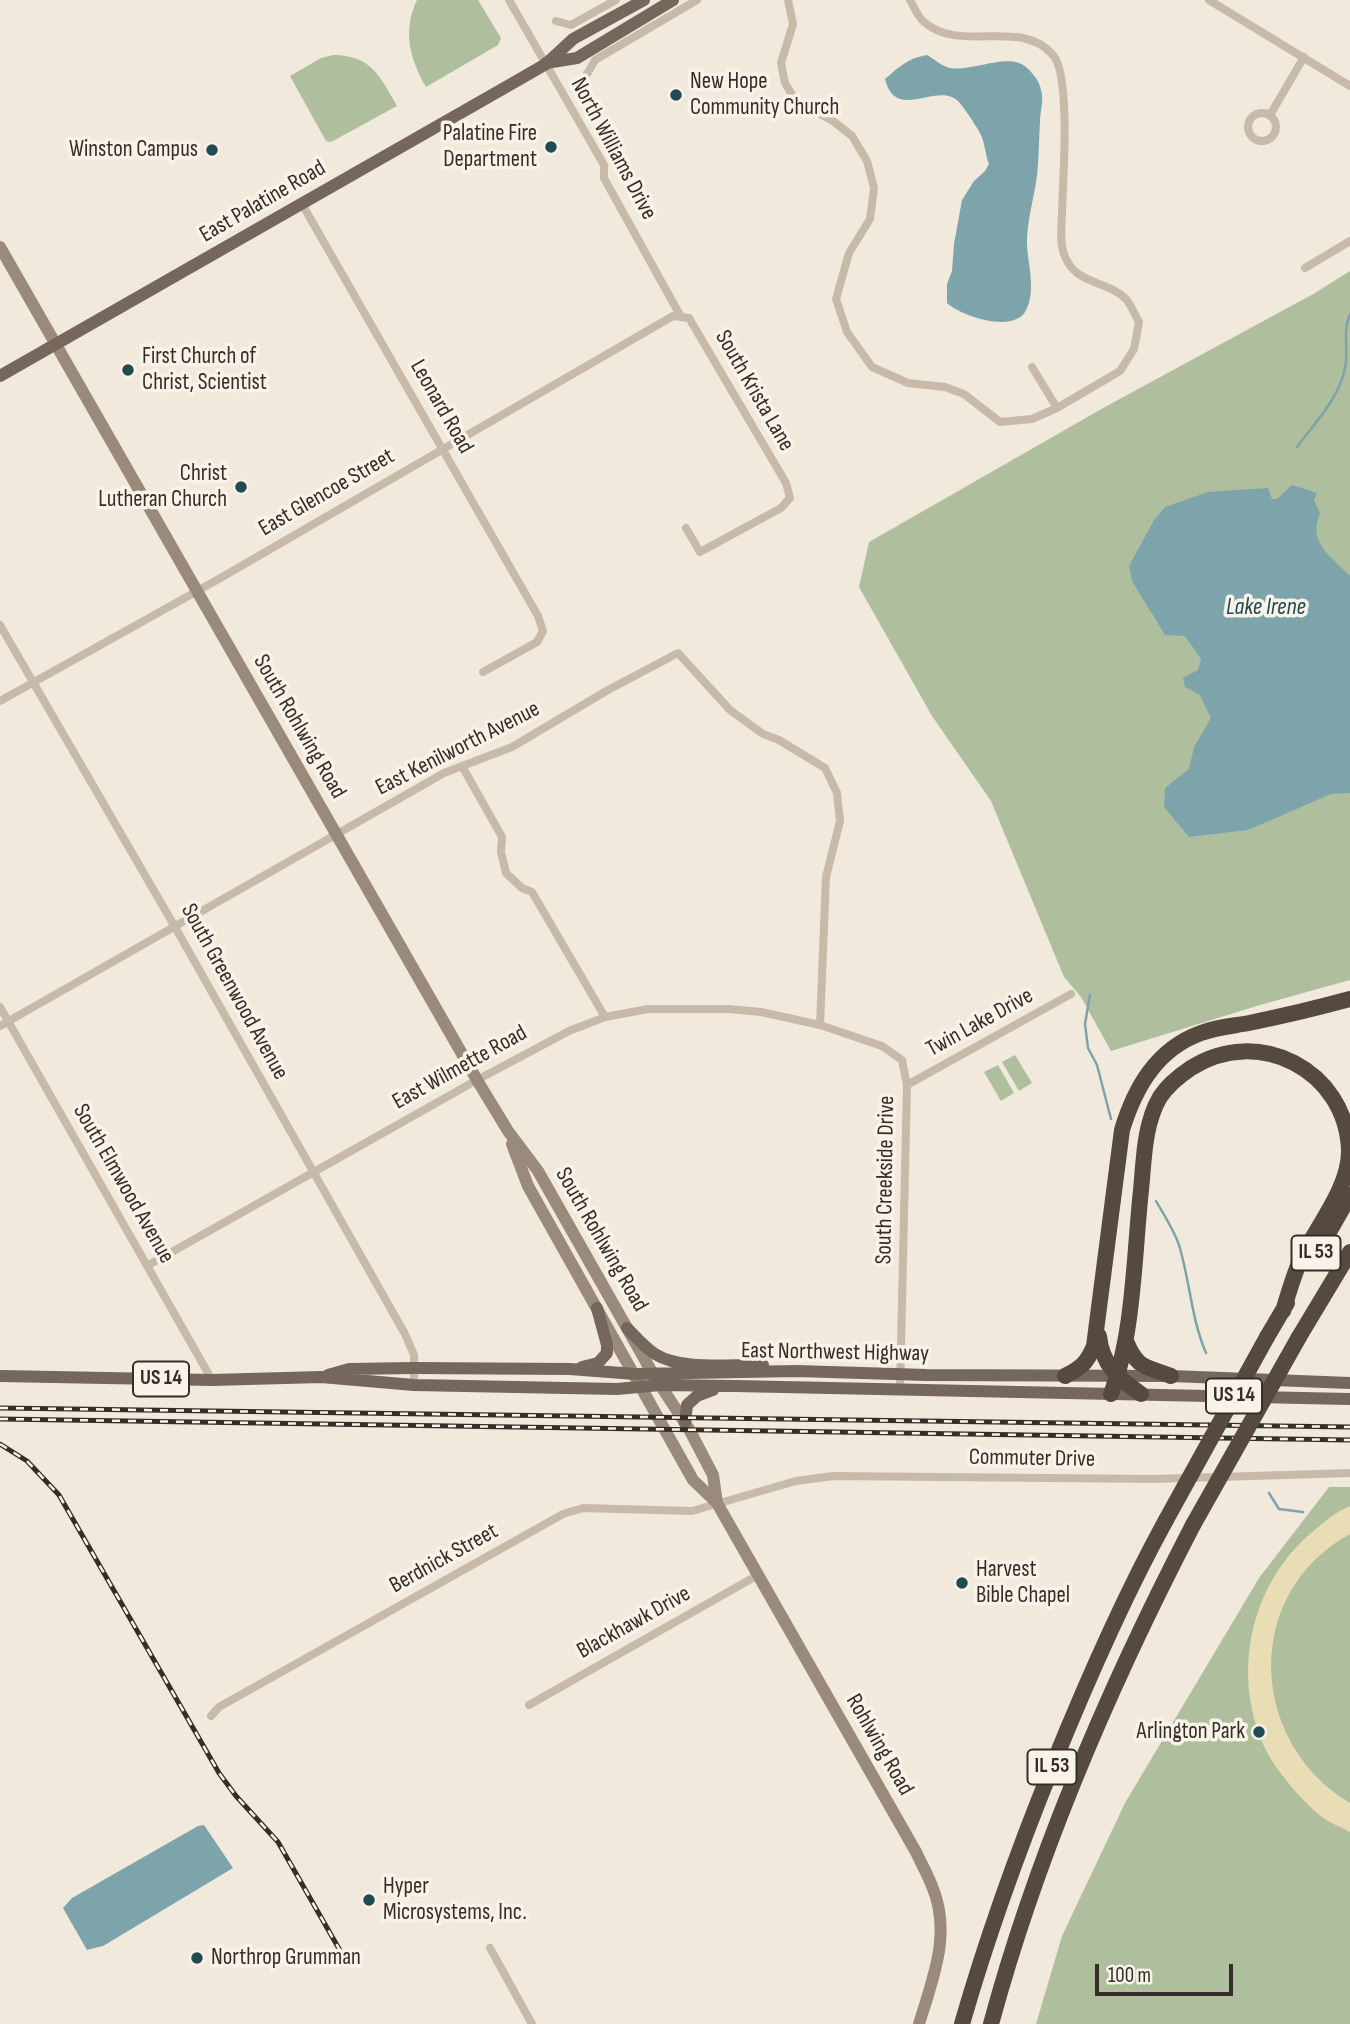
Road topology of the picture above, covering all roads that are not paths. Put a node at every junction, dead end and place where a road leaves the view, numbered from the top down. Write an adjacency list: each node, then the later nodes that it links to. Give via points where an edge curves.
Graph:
1 (509, 0): 11 (street, North Williams Drive)
2 (616, 0): 9 (street, via 571,25)
3 (644, 0): 11 (main road, via 573,39)
4 (673, 0): 11 (main road, via 577,58)
5 (697, 0): 12 (street, via 595,60)
6 (788, 0): 23 (street, via 793,24 781,63 785,83 796,100 852,136 867,161 874,188 870,219 849,253 836,299 847,332 872,367 908,383 964,394 1000,422 1032,419)
7 (910, 0): 23 (street, via 924,22 952,36 1039,41 1056,57 1063,78 1064,254 1077,275 1126,299 1139,322 1134,349 1120,372)
8 (1209, 0): 10 (street)
9 (556, 21)
10 (1304, 57): 13 (street); 14 (street)
11 (546, 64): 15 (main road, East Palatine Road); 19 (street, North Williams Drive, via 604,164 604,178)
12 (587, 74)
13 (1350, 86)
14 (1270, 115)
15 (302, 204): 20 (main road, East Palatine Road); 24 (street, Leonard Road)
16 (1350, 241): 18 (street)
17 (0, 247): 20 (street, South Rohlwing Road)
18 (1305, 268)
19 (677, 317): 24 (street, East Glencoe Street); 25 (street, South Krista Lane, via 689,318 786,483 790,499 700,552)
20 (56, 344): 22 (main road, East Palatine Road); 26 (street, South Rohlwing Road)
21 (1032, 367): 23 (street)
22 (0, 376)
23 (1056, 408)
24 (442, 448): 26 (street, East Glencoe Street); 28 (street, Leonard Road, via 543,631 537,642)
25 (686, 528)
26 (198, 591): 29 (street, East Glencoe Street); 32 (street, South Rohlwing Road)
27 (0, 625): 29 (street, South Greenwood Avenue)
28 (483, 672)
29 (32, 682): 30 (street, East Glencoe Street); 33 (street, South Greenwood Avenue)
30 (0, 701)
31 (462, 766): 32 (street, East Kenilworth Avenue); 37 (street, via 502,837 506,873 532,892); 39 (street, East Kenilworth Avenue, via 512,747 678,653 730,710 825,768 837,793 840,821 826,877)
32 (336, 834): 33 (street, East Kenilworth Avenue); 40 (street, South Rohlwing Road)
33 (175, 927): 38 (street, East Kenilworth Avenue); 43 (street, South Greenwood Avenue)
34 (1071, 994): 41 (street, Twin Lake Drive)
35 (1350, 999): 51 (highway, via 1202,1033 1184,1040 1149,1070 1122,1130)
36 (0, 1007): 38 (street, South Elmwood Avenue)
37 (605, 1017): 39 (street, East Wilmette Road, via 648,1009 729,1009); 40 (street, East Wilmette Road)
38 (4, 1024): 47 (street, South Elmwood Avenue)
39 (820, 1025): 41 (street, South Creekside Drive, via 882,1046 902,1059)
40 (477, 1080): 42 (street, South Rohlwing Road); 43 (street, East Wilmette Road)
41 (907, 1085): 58 (street, South Creekside Drive)
42 (508, 1131): 49 (street, South Rohlwing Road, via 528,1186); 52 (street, South Rohlwing Road, via 538,1171)
43 (313, 1172): 47 (street, East Wilmette Road); 54 (street, South Greenwood Avenue, via 405,1334)
44 (1350, 1195): 50 (highway, IL 53)
45 (1350, 1252): 48 (highway, IL 53)
46 (1350, 1263): 48 (highway)
47 (147, 1266): 64 (street, South Elmwood Avenue)
48 (1318, 1307): 84 (highway, IL 53, bridge, via 1193,1525 1125,1662 1043,1860)
49 (597, 1308): 55 (main road, via 607,1353 598,1363); 57 (street, South Rohlwing Road)
50 (1283, 1311): 53 (highway, via 1301,1260 1337,1193 1349,1154 1348,1139 1336,1101 1310,1073 1279,1056 1231,1051 1207,1058 1172,1083 1151,1119); 83 (highway, IL 53, bridge, via 1133,1581 1021,1848)
51 (1098, 1327): 60 (highway, via 1088,1360); 63 (highway, via 1103,1356)
52 (627, 1328): 56 (main road, via 645,1348 675,1362 783,1365); 65 (street, South Rohlwing Road)
53 (1126, 1341): 61 (highway, via 1133,1358 1144,1367); 63 (highway)
54 (414, 1368): 55 (main road, East Northwest Highway / US 14); 62 (main road, East Northwest Highway / US 14, via 349,1369); 67 (street, South Greenwood Avenue)
55 (570, 1370): 57 (main road, East Northwest Highway / US 14)
56 (797, 1371): 58 (main road, East Northwest Highway / US 14); 65 (main road, East Northwest Highway / US 14)
57 (635, 1374): 65 (main road, East Northwest Highway / US 14); 69 (street, Rohlwing Road)
58 (900, 1374): 60 (main road, East Northwest Highway / US 14); 70 (street, South Creekside Drive)
59 (0, 1376): 64 (main road, East Northwest Highway / US 14)
60 (1065, 1376): 63 (main road, East Northwest Highway / US 14)
61 (1171, 1376): 63 (main road, East Northwest Highway / US 14); 66 (main road, East Northwest Highway / US 14)
62 (321, 1377): 64 (main road, East Northwest Highway / US 14); 67 (main road, East Northwest Highway / US 14)
63 (1117, 1378): 71 (highway); 72 (highway)
64 (212, 1380)
65 (657, 1380): 68 (main road, East Northwest Highway / US 14); 69 (main road, East Northwest Highway / US 14); 74 (street, Rohlwing Road)
66 (1350, 1383)
67 (414, 1385): 69 (main road, East Northwest Highway / US 14)
68 (735, 1386): 70 (main road, East Northwest Highway / US 14); 74 (main road, via 697,1396 687,1405)
69 (642, 1387): 76 (street, Rohlwing Road, via 694,1480)
70 (900, 1390): 71 (main road, East Northwest Highway / US 14)
71 (1111, 1394): 72 (main road, East Northwest Highway / US 14)
72 (1141, 1394): 73 (main road, East Northwest Highway / US 14)
73 (1350, 1399)
74 (685, 1423): 76 (street, Rohlwing Road, via 713,1475)
75 (1350, 1473): 76 (street, Commuter Drive, via 1154,1479 833,1476)
76 (716, 1503): 77 (street, Rohlwing Road); 79 (street, Berdnick Street, via 692,1511 583,1508 564,1514 219,1707)
77 (758, 1576): 78 (street, Blackhawk Drive); 82 (street, Rohlwing Road, via 933,1888 942,1940)
78 (529, 1704)
79 (211, 1716)
80 (490, 1948): 81 (street)
81 (532, 2024)
82 (919, 2024)
83 (962, 2024)
84 (991, 2024)

